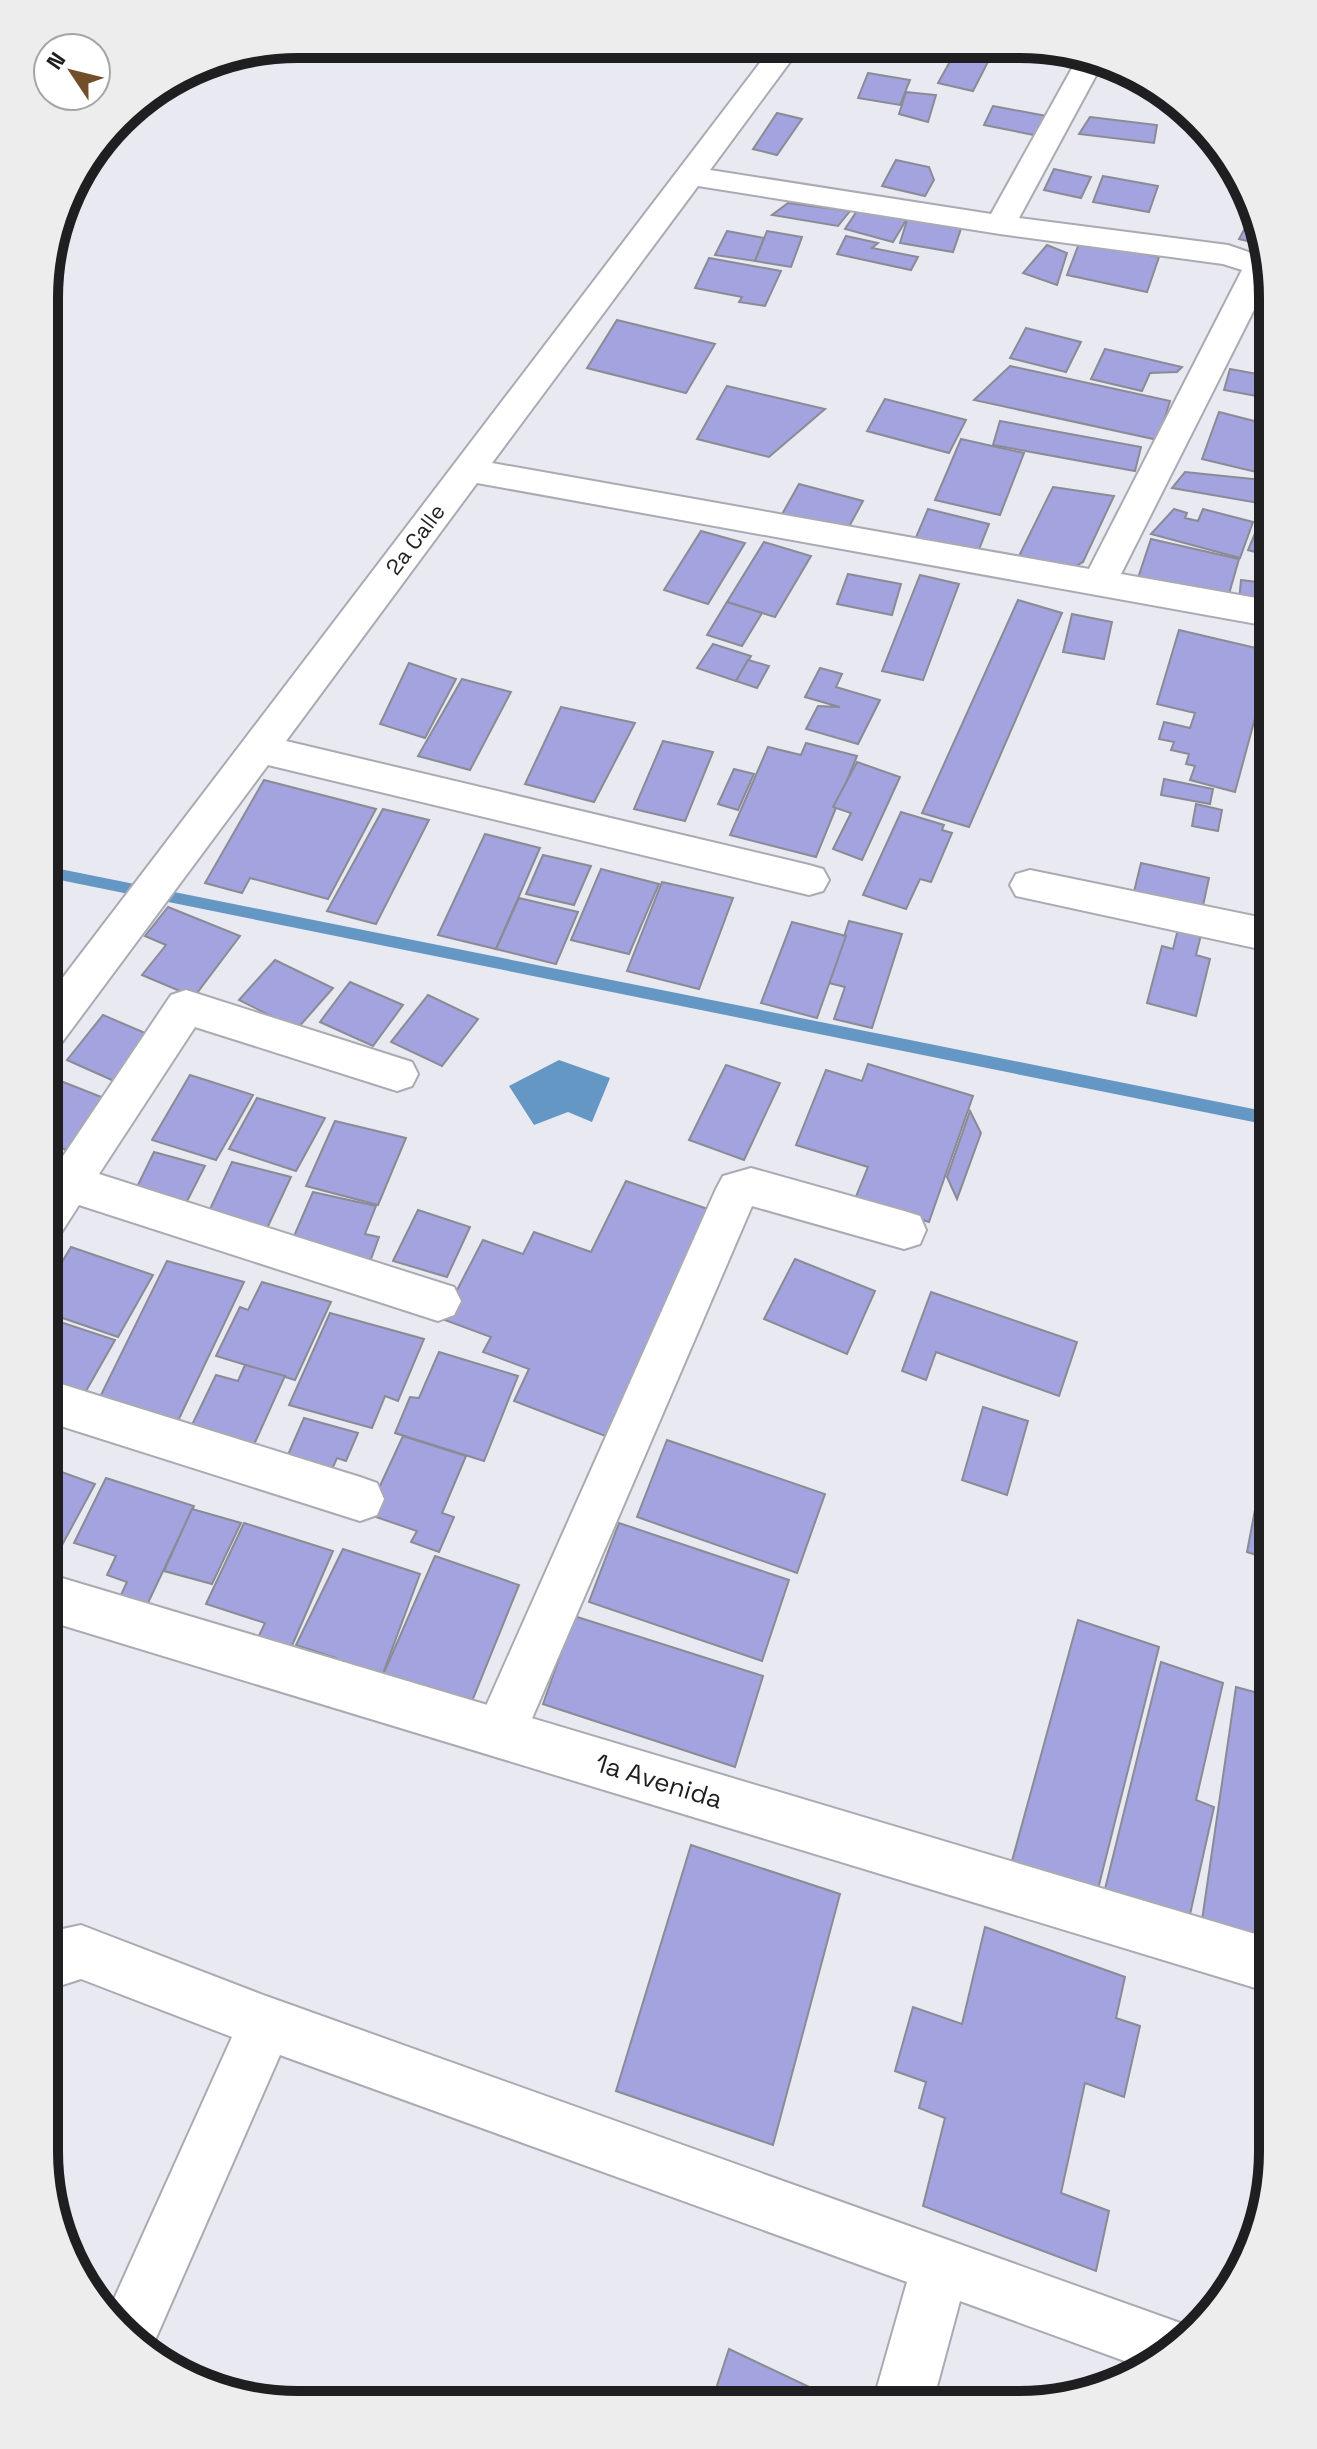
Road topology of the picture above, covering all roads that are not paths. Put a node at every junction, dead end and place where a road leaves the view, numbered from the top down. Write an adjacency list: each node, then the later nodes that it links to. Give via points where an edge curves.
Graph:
1 (778, 58): 3 (street, 2a Calle)
2 (1085, 70): 4 (street)
3 (690, 176): 4 (street); 7 (street, 2a Calle)
4 (1000, 225): 5 (street, via 1228,255)
5 (1257, 265)
6 (1257, 271): 8 (street)
7 (467, 470): 8 (street); 10 (street, 2a Calle)
8 (1099, 583): 9 (street)
9 (1259, 611)
10 (257, 748): 11 (street); 14 (street, 2a Calle)
11 (809, 880)
12 (1030, 885): 13 (street)
13 (1259, 933)
14 (58, 1016)
15 (397, 1074): 16 (street, via 186,1007)
16 (70, 1183): 17 (street); 19 (street)
17 (58, 1201)
18 (904, 1230): 23 (street, via 751,1187 738,1189)
19 (438, 1301)
20 (58, 1404): 21 (street)
21 (360, 1499)
22 (58, 1600): 23 (street, 1a Avenida)
23 (500, 1733): 25 (street, 1a Avenida)
24 (58, 1956): 26 (street, via 81,1952)
25 (1258, 1962)
26 (266, 2023): 27 (street); 28 (street)
27 (941, 2266): 29 (street); 30 (street)
28 (133, 2324)
29 (1161, 2344)
30 (906, 2391)

